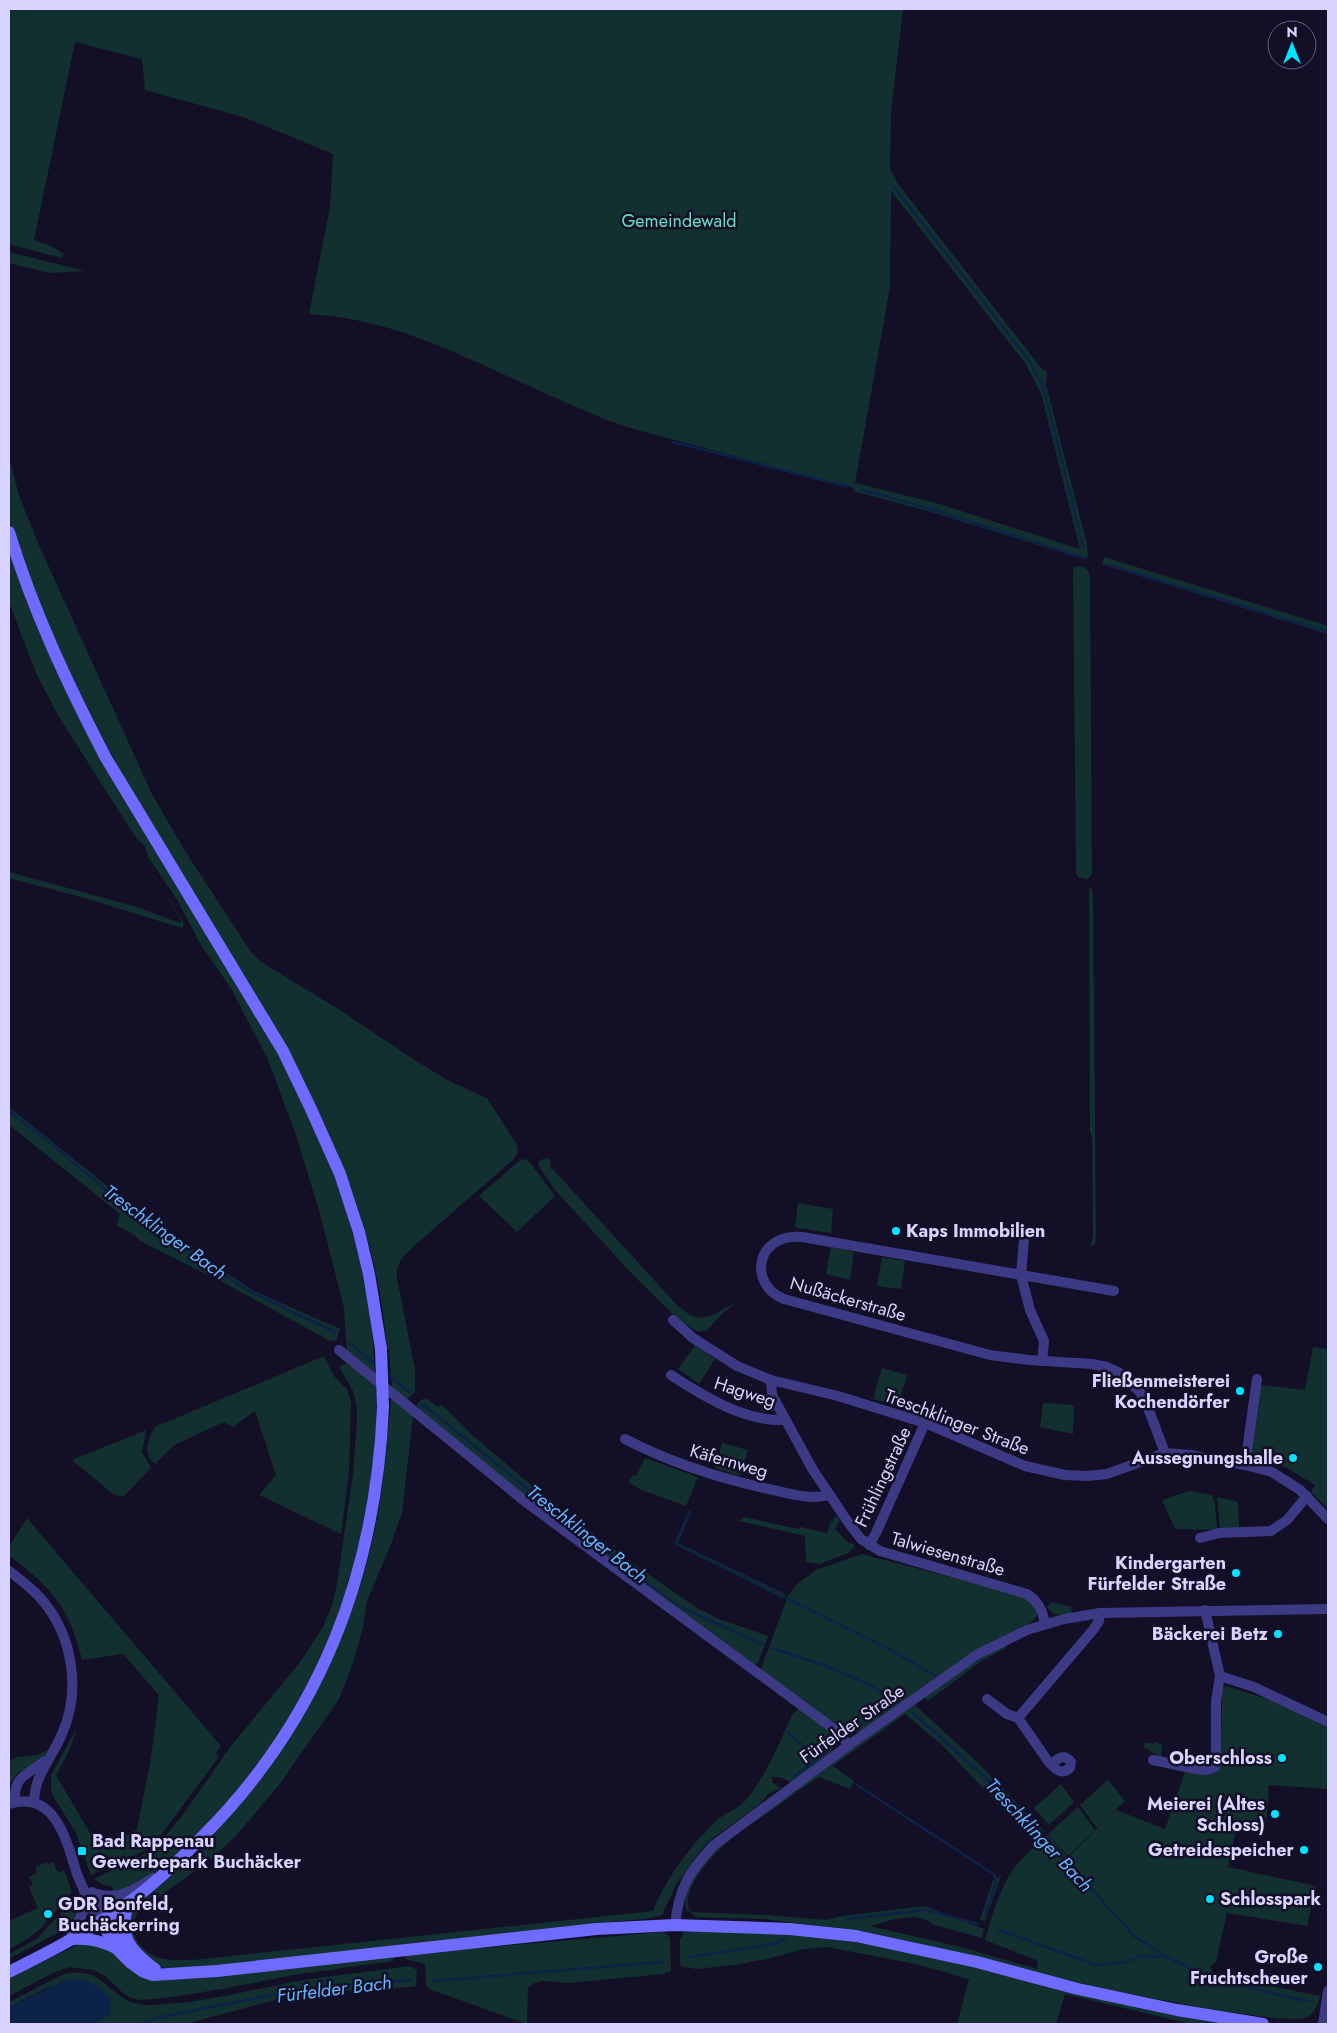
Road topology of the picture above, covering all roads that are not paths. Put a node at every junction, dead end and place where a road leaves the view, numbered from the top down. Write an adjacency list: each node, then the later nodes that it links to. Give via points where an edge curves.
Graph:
1 (9, 532): 36 (main road, bridge, via 44,628 98,742 283,1051 311,1109 340,1174 359,1232 381,1349 383,1407 379,1466 369,1532 350,1600 324,1664 306,1701 262,1769 230,1808)
2 (1024, 1239): 3 (street)
3 (1021, 1275): 4 (street, Nußäckerstraße); 7 (street, via 1030,1310 1044,1341); 7 (street, Nußäckerstraße, via 791,1236 773,1242 762,1260 765,1284 774,1295 784,1299 990,1354)
4 (1114, 1291)
5 (673, 1320): 10 (street, Treschklinger Straße, via 711,1351)
6 (338, 1350): 30 (street, via 527,1503 834,1729)
7 (1042, 1361): 14 (street, Nußäckerstraße, via 1092,1364 1120,1373 1140,1392)
8 (671, 1375): 11 (street, Hagweg, via 722,1405 761,1417)
9 (1257, 1378): 15 (street)
10 (771, 1380): 11 (street, Talwiesenstraße, via 772,1395); 12 (street, Treschklinger Straße, via 838,1396)
11 (785, 1420): 16 (street, Talwiesenstraße)
12 (925, 1423): 14 (street, Treschklinger Straße, via 1011,1461 1065,1475 1107,1474); 20 (street, Frühlingstraße)
13 (625, 1439): 16 (street, Käfernweg, via 686,1466 723,1477 796,1495)
14 (1164, 1453): 15 (street, Treschklinger Straße)
15 (1245, 1465): 17 (street, Treschklinger Straße, via 1283,1477)
16 (829, 1495): 20 (street, Talwiesenstraße, via 850,1526)
17 (1306, 1496): 18 (street, Treschklinger Straße); 19 (street, via 1287,1520 1271,1531 1219,1533)
18 (1328, 1520)
19 (1200, 1538)
20 (869, 1545): 25 (street, Talwiesenstraße, via 1027,1594 1040,1607)
21 (9, 1571): 31 (street, via 34,1590 54,1616 68,1652 72,1689 68,1718)
22 (1328, 1609): 23 (street, Fürfelder Straße)
23 (1205, 1610): 24 (street, Fürfelder Straße); 26 (street)
24 (1100, 1613): 25 (street, Fürfelder Straße); 28 (street, via 1093,1630)
25 (1045, 1624): 30 (street, Fürfelder Straße, via 978,1654)
26 (1220, 1676): 29 (street, via 1254,1687); 32 (street, via 1216,1701 1218,1755 1215,1767 1196,1769)
27 (987, 1699): 28 (street)
28 (1018, 1718): 33 (street)
29 (1328, 1722)
30 (849, 1745): 41 (street, Fürfelder Straße, via 714,1845 683,1887)
31 (48, 1759): 34 (street, via 17,1780); 35 (street, via 38,1778)
32 (1153, 1760)
33 (1052, 1765)
34 (12, 1803): 35 (street)
35 (34, 1803): 37 (street, via 61,1826)
36 (169, 1869): 38 (street, via 118,1896); 39 (main road)
37 (82, 1885): 38 (street); 40 (street, via 96,1916); 42 (street, via 84,1910)
38 (94, 1893): 40 (street, via 102,1911)
39 (129, 1902): 40 (main road); 44 (main road, via 124,1914 124,1934 136,1954)
40 (102, 1920): 42 (main road); 43 (main road); 44 (main road, via 111,1923 139,1960)
41 (675, 1925): 44 (main road, via 596,1929 217,1971); 47 (main road, via 790,1929 856,1936 977,1962 1087,1991)
42 (70, 1939): 43 (main road, via 98,1940); 45 (main road)
43 (118, 1950): 44 (main road, via 142,1971 153,1975)
44 (158, 1971)
45 (9, 1972)
46 (1328, 1991): 48 (street)
47 (1263, 2024)
48 (1323, 2024)

